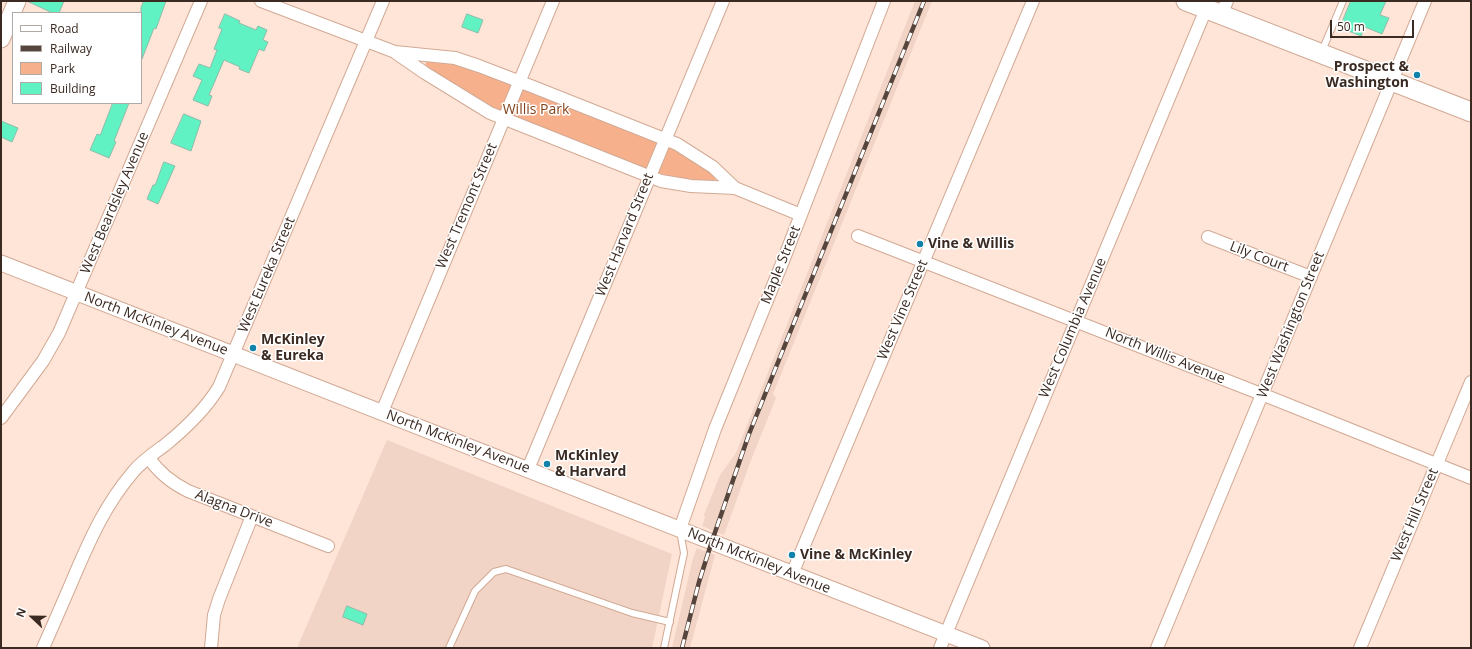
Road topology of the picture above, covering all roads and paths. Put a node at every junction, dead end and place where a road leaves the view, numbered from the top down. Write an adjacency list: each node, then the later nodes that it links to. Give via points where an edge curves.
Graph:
1 (201, 1): 30 (street, West Beardsley Avenue)
2 (261, 1): 14 (street)
3 (382, 1): 14 (street, West Eureka Street)
4 (553, 1): 17 (street, West Tremont Street)
5 (723, 1): 21 (street, West Harvard Street)
6 (884, 1): 24 (street, Maple Street)
7 (1033, 1): 27 (street, West Vine Street)
8 (1186, 1): 12 (main road)
9 (1343, 1): 16 (lane)
10 (1425, 1): 18 (street, West Washington Street)
11 (15, 2): 13 (main road)
12 (1218, 8): 16 (main road); 31 (street, West Columbia Avenue)
13 (1, 39)
14 (365, 42): 15 (street); 32 (street, West Eureka Street)
15 (395, 52): 17 (street, via 455,58); 20 (street, via 442,84 490,113)
16 (1321, 53): 18 (main road)
17 (519, 81): 20 (street, West Tremont Street); 21 (street)
18 (1393, 81): 19 (main road); 29 (street, West Washington Street)
19 (1471, 112)
20 (504, 118): 22 (street); 35 (street, West Tremont Street)
21 (665, 139): 22 (street, West Harvard Street); 23 (street, via 713,167)
22 (649, 176): 23 (street, via 676,184); 39 (street, West Harvard Street)
23 (735, 188): 24 (street)
24 (801, 215): 42 (street, Maple Street, via 715,429)
25 (858, 236): 27 (street, North Willis Avenue)
26 (1208, 237): 29 (street, Lily Court)
27 (924, 262): 31 (street, North Willis Avenue); 44 (street, West Vine Street)
28 (1, 263): 30 (street, North McKinley Avenue)
29 (1311, 277): 34 (street, West Washington Street)
30 (77, 293): 32 (street, North McKinley Avenue); 36 (street, West Beardsley Avenue, via 43,361)
31 (1076, 321): 34 (street, North Willis Avenue); 46 (street, West Columbia Avenue)
32 (234, 353): 35 (street, North McKinley Avenue); 37 (street, West Eureka Street, via 210,402 176,436)
33 (1471, 382): 38 (street, West Hill Street)
34 (1262, 394): 38 (street, North Willis Avenue); 53 (street, West Washington Street)
35 (382, 412): 39 (street, North McKinley Avenue)
36 (1, 418)
37 (149, 458): 41 (street, Alagna Drive, via 160,472 175,484); 47 (street, West Eureka Street, via 134,471 103,512)
38 (1437, 463): 40 (street, North Willis Avenue); 54 (street, West Hill Street)
39 (528, 469): 42 (street, North McKinley Avenue)
40 (1471, 478)
41 (252, 516): 43 (street, Alagna Drive); 48 (street, via 214,615)
42 (680, 529): 44 (street, North McKinley Avenue); 45 (lane, via 684,553)
43 (328, 546)
44 (792, 574): 46 (street, North McKinley Avenue)
45 (670, 622): 49 (lane, via 632,613 506,569 494,572 475,591); 50 (lane)
46 (946, 634): 51 (street, West Columbia Avenue); 52 (street, North McKinley Avenue)
47 (44, 648)
48 (211, 648)
49 (449, 648)
50 (664, 648)
51 (940, 648)
52 (982, 648)
53 (1157, 648)
54 (1360, 648)

